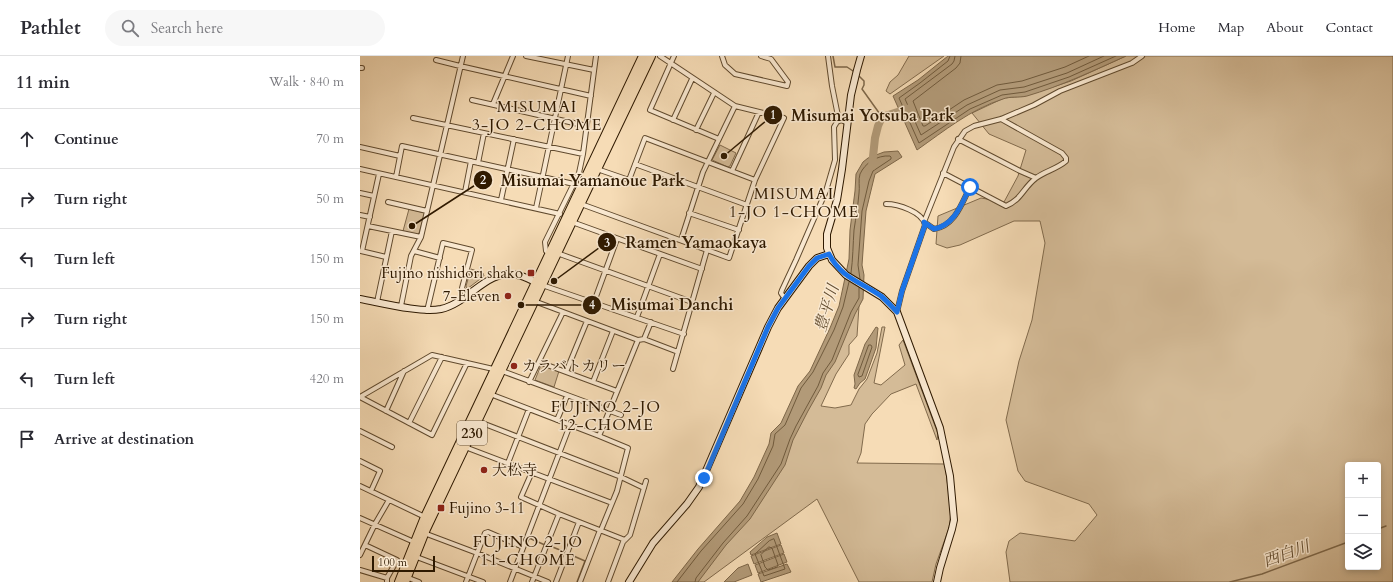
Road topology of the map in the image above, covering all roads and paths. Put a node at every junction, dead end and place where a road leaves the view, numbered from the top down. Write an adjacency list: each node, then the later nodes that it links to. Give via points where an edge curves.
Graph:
1 (463, 56): 18 (street)
2 (513, 56): 20 (street)
3 (526, 56): 17 (street)
4 (568, 56): 17 (street)
5 (596, 56): 19 (street)
6 (643, 56): 93 (highway, 230)
7 (651, 56): 52 (highway, 230)
8 (660, 56): 16 (street)
9 (674, 56): 16 (street)
10 (722, 56): 11 (street, via 725,66 735,74 787,86 788,82 771,59)
11 (761, 56)
12 (828, 56): 33 (street, via 838,116)
13 (861, 56): 34 (street)
14 (1142, 56): 31 (street, via 1132,63 1060,91)
15 (436, 60): 18 (street)
16 (671, 64): 21 (street); 32 (street, via 650,110)
17 (567, 65): 19 (street); 22 (street)
18 (460, 66): 20 (street); 35 (street)
19 (594, 70): 24 (street)
20 (505, 77): 22 (street); 26 (street)
21 (692, 79): 23 (street); 32 (street)
22 (562, 90): 24 (street); 30 (street)
23 (714, 93): 27 (street); 37 (street)
24 (591, 96): 36 (street)
25 (472, 100): 26 (street)
26 (494, 104): 30 (street)
27 (735, 106): 28 (street); 40 (street)
28 (759, 112): 54 (street); 60 (street, via 784,118)
29 (413, 118): 35 (street)
30 (556, 118): 36 (street); 42 (street)
31 (1001, 119): 41 (street, via 974,126); 59 (street, via 1062,153 1066,158 1061,165)
32 (673, 120): 37 (street)
33 (841, 120): 34 (street); 103 (street, via 834,127 835,160 826,191 782,290)
34 (848, 123): 95 (street, via 837,200 827,240)
35 (447, 125): 38 (street); 44 (street)
36 (586, 126): 45 (street)
37 (696, 130): 40 (street)
38 (484, 133): 39 (street); 49 (street)
39 (514, 139): 42 (street); 53 (street)
40 (719, 139): 48 (street)
41 (958, 139): 55 (street); 59 (street)
42 (550, 146): 45 (street); 58 (street)
43 (360, 147): 46 (street)
44 (440, 154): 46 (street, via 402,146); 47 (street); 62 (street)
45 (583, 154): 61 (street)
46 (400, 156): 57 (street)
47 (471, 162): 49 (street); 65 (street)
48 (708, 162): 50 (street, via 645,138); 54 (street); 63 (street)
49 (478, 163): 53 (street)
50 (635, 164): 52 (street, via 629,180); 63 (street)
51 (360, 169): 56 (street)
52 (597, 169): 70 (highway, 230)
53 (507, 170): 58 (street); 68 (street)
54 (732, 171): 60 (street)
55 (943, 173): 64 (street); 80 (street)
56 (379, 174): 57 (street); 67 (street)
57 (396, 177): 62 (street)
58 (543, 178): 61 (street); 73 (street)
59 (1036, 178): 64 (street, via 1020,197 1006,206)
60 (755, 180): 72 (street)
61 (574, 184): 76 (street)
62 (434, 185): 65 (street); 74 (street)
63 (698, 187): 72 (street); 75 (street)
64 (970, 187): 80 (street, via 949,222 934,229)
65 (465, 192): 68 (street)
66 (360, 193): 67 (street)
67 (374, 196): 78 (street)
68 (501, 200): 73 (street)
69 (388, 202): 74 (street)
70 (580, 203): 79 (highway, 230); 88 (street)
71 (886, 204): 80 (street, via 909,209)
72 (746, 205): 82 (street)
73 (536, 208): 76 (street)
74 (428, 211): 86 (street)
75 (689, 213): 82 (street); 88 (street)
76 (560, 214): 93 (street, via 545,242 546,251)
77 (360, 215): 78 (street)
78 (370, 217): 81 (street)
79 (572, 222): 87 (street); 93 (highway, 230)
80 (924, 222): 111 (street)
81 (368, 226): 83 (street); 85 (street)
82 (739, 230): 89 (street, via 730,258)
83 (392, 231): 86 (street); 94 (street)
84 (360, 236): 85 (street)
85 (365, 237): 90 (street)
86 (421, 237): 91 (street)
87 (616, 239): 92 (street); 98 (street)
88 (681, 240): 89 (street)
89 (707, 250): 97 (street)
90 (361, 251): 94 (street)
91 (414, 251): 96 (street); 108 (street)
92 (660, 254): 97 (street); 100 (street)
93 (554, 255): 98 (street); 99 (highway, 230)
94 (386, 257): 105 (street)
95 (830, 257): 103 (street, via 817,258); 111 (street, via 846,276 882,297)
96 (440, 258): 101 (street, via 443,243 472,250 462,288); 109 (street)
97 (702, 269): 107 (street)
98 (605, 271): 100 (street); 106 (street)
99 (539, 283): 101 (street, via 517,275 502,275 488,281); 104 (highway, 230); 106 (street)
100 (648, 286): 107 (street); 112 (street)
101 (467, 296): 109 (street, via 451,307)
102 (360, 299): 105 (street)
103 (785, 299): 189 (street, via 768,327 699,487 653,543)
104 (531, 300): 110 (street); 125 (highway, 230)
105 (377, 302): 108 (street)
106 (594, 302): 112 (street)
107 (692, 302): 116 (street)
108 (401, 306): 109 (street)
109 (427, 311)
110 (563, 312): 113 (street); 121 (street)
111 (897, 312): 190 (street, via 940,428 950,476 954,520)
112 (637, 317): 114 (street)
113 (587, 321): 115 (street); 126 (street)
114 (651, 322): 116 (street); 117 (street)
115 (613, 331): 118 (street); 128 (street)
116 (684, 334): 119 (street)
117 (644, 339): 118 (street); 119 (street)
118 (638, 340): 129 (street)
119 (678, 352): 123 (street)
120 (442, 357): 122 (street); 124 (street, via 432,355); 139 (street)
121 (539, 362): 126 (street); 127 (street)
122 (467, 363): 125 (street); 139 (street, via 432,435)
123 (673, 369)
124 (404, 370): 132 (street); 134 (street)
125 (499, 370): 127 (street); 130 (highway, 230)
126 (566, 372): 128 (street)
127 (529, 382): 131 (street)
128 (593, 382): 129 (street)
129 (617, 391): 135 (street)
130 (488, 393): 133 (street); 137 (highway, 230)
131 (567, 396): 135 (street); 138 (street)
132 (360, 397): 134 (street)
133 (529, 409): 138 (street); 143 (street)
134 (386, 411): 139 (street)
135 (609, 411): 136 (street); 142 (street)
136 (622, 415)
137 (475, 420): 143 (street); 144 (highway, 230)
138 (557, 420): 140 (street)
139 (409, 423)
140 (570, 425): 142 (street); 146 (street)
141 (360, 431): 145 (street)
142 (599, 436): 150 (street, via 628,448)
143 (518, 438): 146 (street); 148 (street)
144 (463, 446): 148 (street); 160 (highway, 230); 165 (highway, 230)
145 (392, 448)
146 (559, 454): 150 (street); 151 (street)
147 (360, 461): 155 (street, via 380,471)
148 (508, 463): 149 (street)
149 (532, 472): 151 (street); 158 (street, via 521,498)
150 (621, 477): 154 (street); 157 (street)
151 (549, 479): 157 (street); 158 (street)
152 (646, 481): 154 (street)
153 (360, 486): 155 (street)
154 (644, 488): 166 (street, via 630,535)
155 (371, 491): 156 (street)
156 (390, 500): 160 (street); 163 (street)
157 (612, 503): 164 (street)
158 (538, 506): 159 (street); 169 (street)
159 (559, 514): 162 (street); 176 (street)
160 (425, 517): 165 (highway, 230)
161 (360, 518): 163 (street)
162 (579, 522): 164 (street); 186 (street)
163 (374, 524): 167 (street); 168 (street)
164 (600, 530): 166 (street); 187 (street)
165 (421, 532): 167 (highway, 230); 170 (street); 172 (highway, 230)
166 (625, 540): 188 (street)
167 (414, 542): 179 (highway, 230)
168 (365, 545): 171 (street); 177 (street, via 397,560)
169 (523, 547): 170 (street, via 488,532 485,533); 173 (street)
170 (477, 553): 173 (street); 175 (street)
171 (360, 555)
172 (414, 556): 175 (street); 178 (highway, 230)
173 (515, 568): 176 (street); 183 (street)
174 (360, 570): 177 (street)
175 (468, 576): 181 (street); 182 (street)
176 (534, 576): 184 (street); 185 (street)
177 (387, 580)
178 (405, 580): 180 (street)
179 (399, 582)
180 (419, 582)
181 (466, 582)
182 (483, 582)
183 (510, 582)
184 (532, 582)
185 (548, 582)
186 (556, 582)
187 (580, 582)
188 (608, 582)
189 (629, 582)
190 (936, 582)

